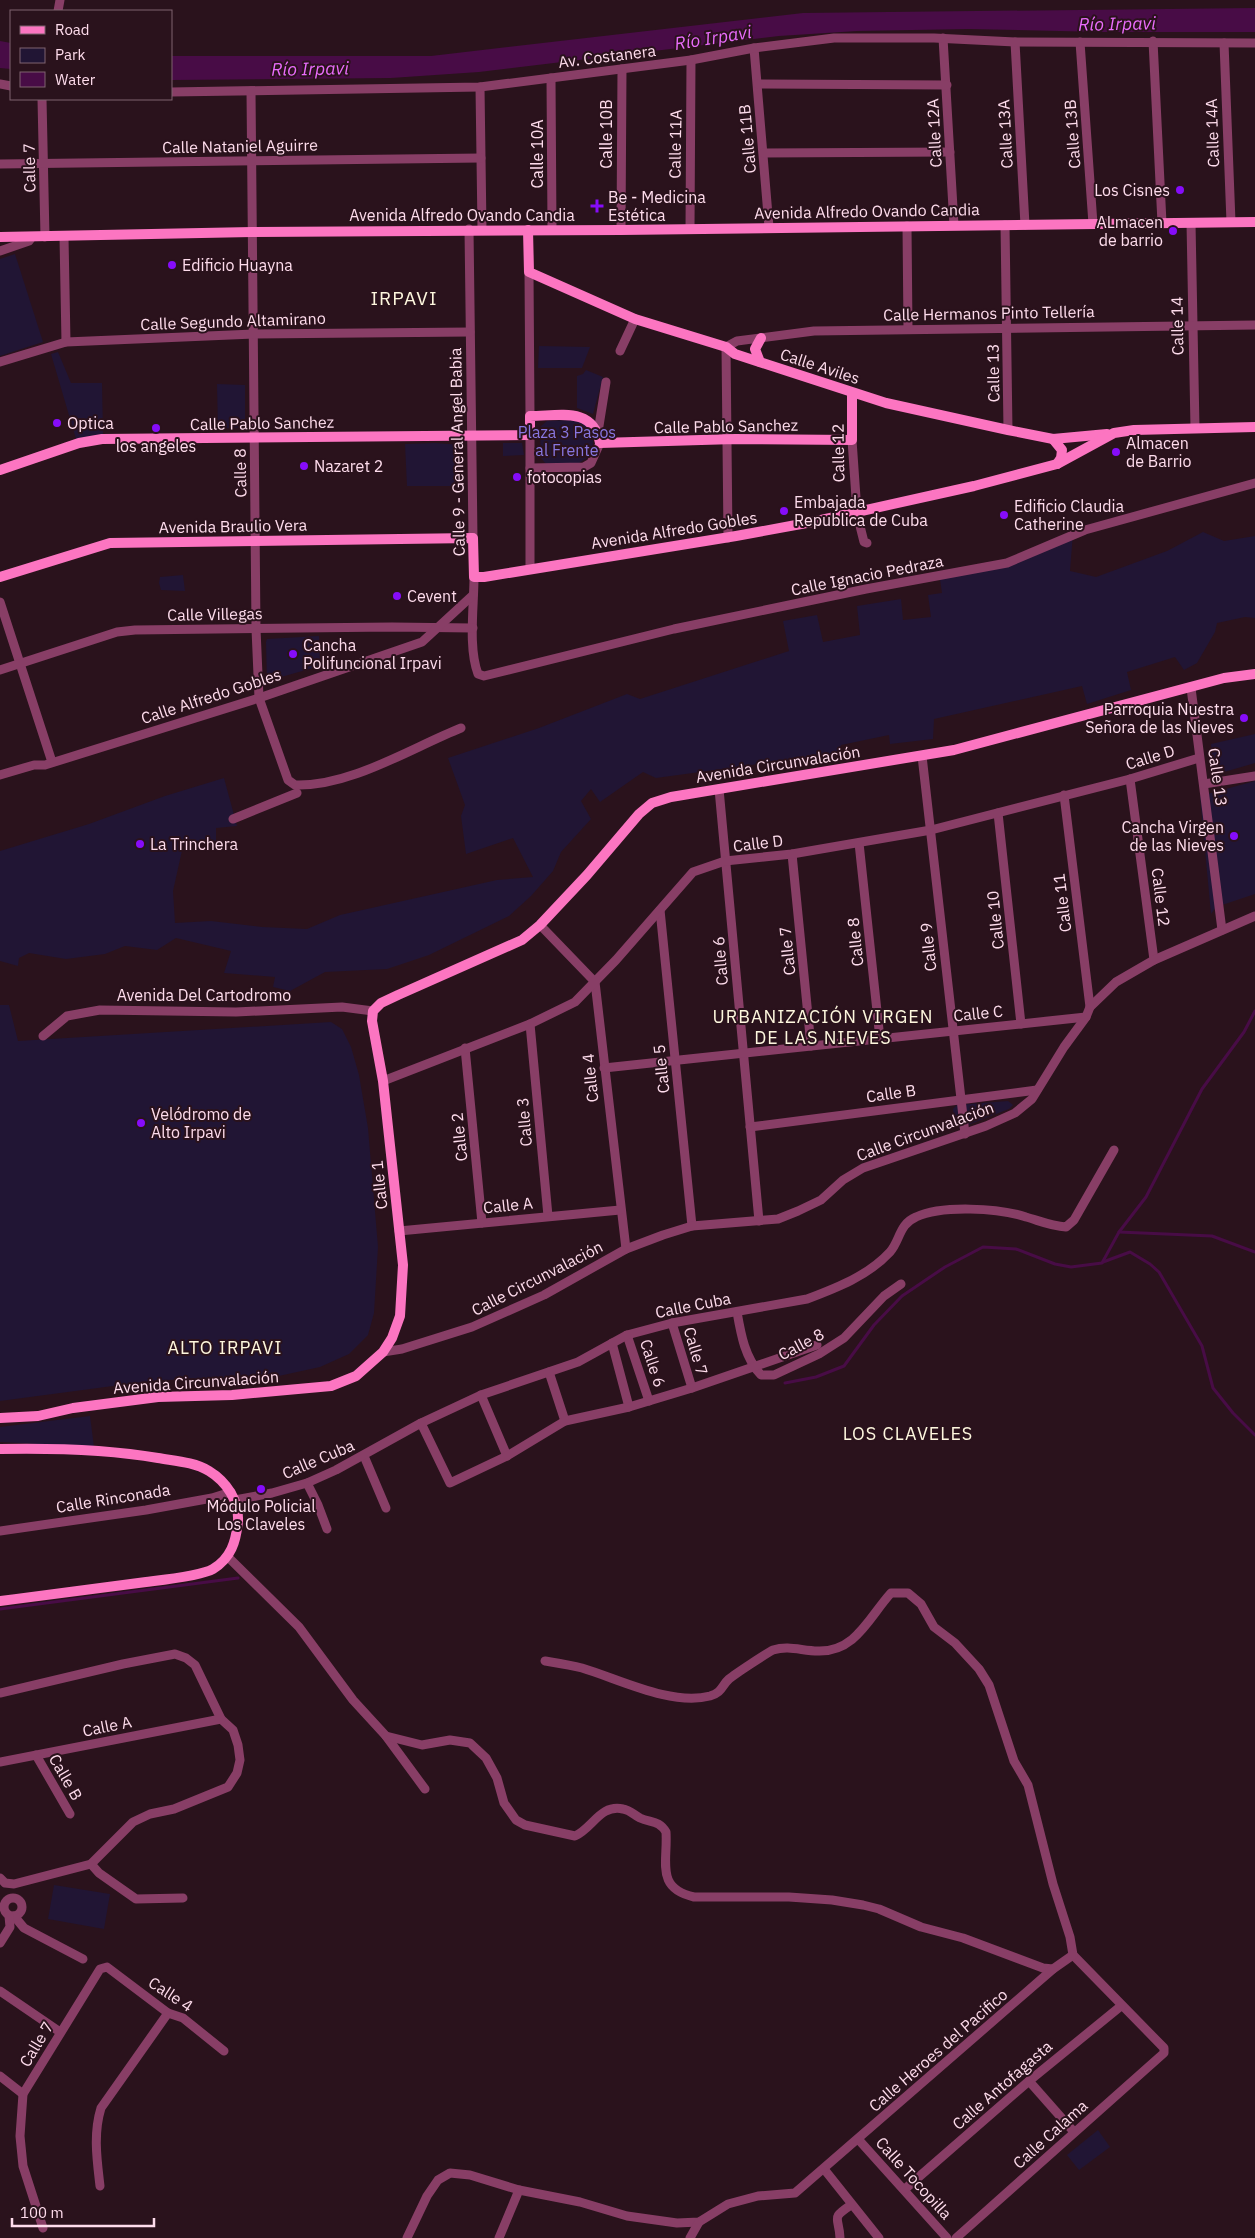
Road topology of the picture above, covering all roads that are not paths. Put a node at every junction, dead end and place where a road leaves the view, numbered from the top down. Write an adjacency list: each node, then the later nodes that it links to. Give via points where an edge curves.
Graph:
1 (943, 38): 2 (street, Av. Costanera); 7 (street, Av. Costanera, via 834,38); 12 (street, Calle 12A)
2 (1015, 42): 3 (street, Av. Costanera); 30 (street, Calle 13A)
3 (1080, 42): 4 (street, Av. Costanera); 27 (street, Calle 13B)
4 (1153, 42): 5 (street, Av. Costanera); 25 (street)
5 (1224, 43): 6 (street, Av. Costanera); 23 (street, Calle 14A)
6 (1255, 43)
7 (754, 48): 8 (street, Av. Costanera); 11 (street, Calle 11B)
8 (691, 60): 9 (street, Av. Costanera); 34 (street, Calle 11A)
9 (622, 69): 10 (street, Av. Costanera); 38 (street, Calle 10B)
10 (551, 78): 13 (street, Av. Costanera); 37 (street, Calle 10A)
11 (758, 84): 12 (street); 18 (street, Calle 11B)
12 (947, 85): 17 (street, Calle 12A)
13 (480, 87): 14 (street, Av. Costanera); 19 (street)
14 (250, 91): 15 (street, Av. Costanera); 20 (street, Calle 8)
15 (172, 92)
16 (42, 100): 21 (street, Calle 7)
17 (950, 152): 18 (street); 28 (street, Calle 12A)
18 (764, 153): 32 (street, Calle 11B)
19 (481, 158): 20 (street, Calle Nataniel Aguirre); 35 (street)
20 (250, 162): 21 (street, Calle Nataniel Aguirre); 39 (street, Calle 8)
21 (44, 163): 22 (street, Calle Nataniel Aguirre); 43 (street, Calle 7)
22 (0, 164)
23 (1231, 222): 24 (main road, Avenida Alfredo Ovando Candia); 26 (main road, Avenida Alfredo Ovando Candia)
24 (1255, 222)
25 (1162, 223): 26 (main road, Avenida Alfredo Ovando Candia); 27 (main road, Avenida Alfredo Ovando Candia)
26 (1191, 223): 48 (street, Calle 14)
27 (1093, 224): 30 (main road, Avenida Alfredo Ovando Candia)
28 (954, 225): 29 (main road, Avenida Alfredo Ovando Candia); 31 (main road, Avenida Alfredo Ovando Candia)
29 (1005, 225): 30 (main road, Avenida Alfredo Ovando Candia); 49 (street, Calle 13)
30 (1025, 225)
31 (907, 226): 32 (main road, Avenida Alfredo Ovando Candia); 50 (street)
32 (769, 227): 34 (main road, Avenida Alfredo Ovando Candia)
33 (469, 229): 35 (main road, Avenida Alfredo Ovando Candia); 39 (main road, Avenida Alfredo Ovando Candia); 51 (street, Calle 9 - General Angel Babia)
34 (690, 229): 38 (main road, Avenida Alfredo Ovando Candia)
35 (482, 230): 36 (main road, Avenida Alfredo Ovando Candia)
36 (528, 230): 37 (main road, Avenida Alfredo Ovando Candia); 45 (main road)
37 (552, 230): 38 (main road, Avenida Alfredo Ovando Candia)
38 (621, 230)
39 (252, 232): 40 (main road, Avenida Alfredo Ovando Candia); 52 (street, Calle 8)
40 (64, 236): 43 (main road, Avenida Alfredo Ovando Candia); 54 (street)
41 (0, 237): 42 (main road, Avenida Alfredo Ovando Candia)
42 (32, 237): 43 (main road, Avenida Alfredo Ovando Candia); 44 (street)
43 (45, 237)
44 (0, 251)
45 (529, 272): 46 (main road, Calle Aviles); 61 (street)
46 (635, 319): 55 (main road, Calle Aviles); 56 (street)
47 (1255, 325): 48 (street, Calle Hermanos Pinto Tellería)
48 (1192, 326): 49 (street, Calle Hermanos Pinto Tellería); 63 (street, Calle 14)
49 (1007, 327): 50 (street, Calle Hermanos Pinto Tellería); 64 (street, Calle 13)
50 (908, 329): 53 (street, Calle Hermanos Pinto Tellería, via 814,331)
51 (470, 332): 52 (street, Calle Segundo Altamirano); 67 (street, Calle 9 - General Angel Babia)
52 (254, 334): 54 (street, Calle Segundo Altamirano); 69 (street, Calle 8)
53 (761, 338): 55 (street, Calle Hermanos Pinto Tellería); 58 (main road, via 755,349)
54 (66, 342): 57 (street, Calle Segundo Altamirano)
55 (726, 346): 58 (main road, Calle Aviles, via 735,354); 70 (street)
56 (620, 351)
57 (0, 362)
58 (760, 362): 60 (main road, Calle Aviles)
59 (606, 382): 65 (street)
60 (852, 393): 64 (main road, Calle Aviles); 72 (main road, Calle 12)
61 (530, 416): 65 (main road, via 581,416 590,420); 68 (main road)
62 (1255, 427): 63 (main road, Avenida Alfredo Gobles)
63 (1195, 428): 66 (main road, Avenida Alfredo Gobles)
64 (1008, 430): 71 (main road, Calle Aviles)
65 (598, 432): 73 (main road)
66 (1114, 433): 71 (main road, Calle Aviles); 74 (main road, Avenida Alfredo Gobles)
67 (472, 435): 68 (main road, Calle Pablo Sanchez); 69 (main road, Calle Pablo Sanchez); 79 (street, Calle 9 - General Angel Babia)
68 (530, 435): 75 (street)
69 (255, 438): 76 (main road, Calle Pablo Sanchez, via 91,440); 81 (street, Calle 8)
70 (726, 439): 72 (main road, Calle Pablo Sanchez); 73 (main road, Calle Pablo Sanchez); 80 (street)
71 (1053, 439): 74 (main road, via 1062,450)
72 (852, 440): 78 (street, Calle 12)
73 (600, 443): 75 (street, via 591,463 584,467)
74 (1057, 464): 78 (main road, Avenida Alfredo Gobles)
75 (530, 468): 83 (street)
76 (0, 470)
77 (1255, 483): 93 (street, Calle Ignacio Pedraza, via 1085,530 1007,563 674,629 484,676)
78 (858, 515): 80 (main road, Avenida Alfredo Gobles); 82 (street, Calle 12, via 864,542)
79 (473, 538): 81 (main road, Avenida Braulio Vera); 85 (main road, Calle 9 - General Angel Babia)
80 (728, 538): 83 (main road, Avenida Alfredo Gobles)
81 (256, 540): 84 (main road, Avenida Braulio Vera, via 110,543); 90 (street, Calle 8)
82 (867, 543)
83 (530, 569): 85 (main road, Avenida Alfredo Gobles)
84 (0, 577)
85 (474, 577): 86 (street, Calle 9 - General Angel Babia)
86 (473, 595): 88 (street, Calle Alfredo Gobles); 89 (street, Calle 9 - General Angel Babia)
87 (0, 602): 91 (street)
88 (436, 628): 89 (street, Calle Villegas); 90 (street, Calle Villegas); 96 (street, Calle Alfredo Gobles, via 422,642)
89 (473, 628): 93 (street, Calle 9 - General Angel Babia)
90 (256, 629): 91 (street, Calle Villegas, via 117,632); 96 (street, Calle 8)
91 (20, 664): 92 (street, Calle Villegas); 100 (street)
92 (0, 670)
93 (478, 674)
94 (1255, 674): 95 (main road, Avenida Circunvalación, via 1224,678)
95 (1192, 688): 98 (main road, Avenida Circunvalación); 99 (street, Calle 13)
96 (259, 698): 100 (street, Calle Alfredo Gobles); 105 (street, Calle 8, via 288,780)
97 (460, 728): 105 (street, via 366,771)
98 (922, 756): 106 (main road, Avenida Circunvalación); 110 (street, Calle 9)
99 (1199, 758): 103 (street, Calle D); 104 (street, Calle 13)
100 (52, 762): 101 (street, Calle Alfredo Gobles)
101 (0, 775)
102 (1255, 776): 104 (street)
103 (1130, 779): 107 (street, Calle D); 118 (street, Calle 12)
104 (1204, 784): 117 (street, Calle 13)
105 (296, 789): 109 (street)
106 (718, 789): 113 (street, Calle 6); 116 (main road, Avenida Circunvalación, via 671,797 652,804 639,814)
107 (1064, 796): 108 (street, Calle D); 120 (street, Calle 11)
108 (998, 813): 110 (street, Calle D); 124 (street, Calle 10)
109 (233, 819)
110 (931, 830): 111 (street, Calle D); 125 (street, Calle 9)
111 (859, 843): 112 (street, Calle D); 127 (street, Calle 8)
112 (792, 854): 113 (street, Calle D); 128 (street, Calle 7)
113 (725, 861): 114 (street, Calle D, via 693,872); 130 (street, Calle 6)
114 (660, 910): 119 (street, Calle D); 131 (street, Calle 5)
115 (1255, 916): 117 (street, Calle Circunvalación)
116 (540, 925): 119 (street); 121 (main road, Avenida Circunvalación, via 522,940 381,1003)
117 (1222, 930): 118 (street, Calle Circunvalación)
118 (1154, 960): 120 (street, Calle Circunvalación, via 1116,982)
119 (594, 982): 123 (street, Calle D, via 575,1002); 132 (street, Calle 4)
120 (1090, 1007): 122 (street, Calle Circunvalación)
121 (373, 1011): 126 (street, Avenida Del Cartodromo, via 342,1007 236,1012 100,1010 67,1016); 133 (main road, Calle 1)
122 (1086, 1017): 124 (street, Calle C); 134 (street, Calle Circunvalación)
123 (530, 1024): 129 (street, Calle D); 140 (street, Calle 3)
124 (1021, 1024): 125 (street, Calle C)
125 (953, 1031): 127 (street, Calle C); 135 (street, Calle 9)
126 (43, 1036)
127 (880, 1039): 128 (street, Calle C)
128 (811, 1046): 130 (street, Calle C)
129 (465, 1048): 133 (street, Calle D); 142 (street, Calle 2)
130 (744, 1053): 131 (street, Calle C); 136 (street, Calle 6)
131 (676, 1060): 132 (street, Calle C); 143 (street, Calle 5)
132 (604, 1068): 139 (street, Calle 4)
133 (383, 1081): 144 (main road, Calle 1)
134 (1037, 1090): 135 (street, Calle B); 137 (street, Calle Circunvalación, via 1015,1114)
135 (961, 1099): 136 (street, Calle B); 137 (street, Calle 9)
136 (750, 1127): 141 (street, Calle 6)
137 (965, 1134): 141 (street, Calle Circunvalación, via 863,1168 843,1180 821,1200 778,1219)
138 (1114, 1150): 147 (street, Calle Cuba, via 1074,1220 1066,1227 990,1211 941,1211 916,1216 904,1224 891,1252 858,1277 807,1299)
139 (620, 1210): 140 (street, Calle A); 145 (street, Calle 4)
140 (548, 1216): 142 (street, Calle A)
141 (759, 1221): 143 (street, Calle Circunvalación)
142 (482, 1223): 144 (street, Calle A)
143 (692, 1226): 145 (street, Calle Circunvalación)
144 (399, 1231): 152 (main road, Calle 1, via 403,1265 400,1316)
145 (626, 1249): 152 (street, Calle Circunvalación, via 544,1295 472,1327)
146 (901, 1284): 153 (street, Calle 8, via 884,1296 844,1338 819,1354 774,1375 761,1376)
147 (737, 1312): 148 (street, Calle Cuba); 153 (street, via 748,1357)
148 (672, 1323): 149 (street, Calle Cuba); 155 (street, Calle 7)
149 (627, 1335): 150 (street, Calle Cuba); 157 (street, Calle 6)
150 (612, 1343): 154 (street, Calle Cuba, via 578,1362); 158 (street)
151 (817, 1345): 153 (street)
152 (383, 1352): 159 (main road, Avenida Circunvalación, via 356,1376 331,1386 232,1395 158,1397 38,1416)
153 (754, 1368): 155 (street)
154 (549, 1372): 156 (street, Calle Cuba); 160 (street)
155 (692, 1388): 157 (street)
156 (481, 1395): 161 (street, Calle Cuba); 164 (street)
157 (649, 1401): 158 (street)
158 (630, 1407): 160 (street)
159 (0, 1418)
160 (565, 1421): 164 (street)
161 (422, 1423): 163 (street, Calle Cuba); 164 (street, via 450,1483)
162 (0, 1449): 166 (main road, via 84,1449 194,1464 221,1480)
163 (364, 1456): 165 (street, Calle Cuba); 167 (street)
164 (507, 1456)
165 (307, 1483): 166 (street, Calle Cuba, via 272,1493); 168 (street)
166 (233, 1496): 169 (street, Calle Rinconada); 170 (main road, via 238,1514 237,1532)
167 (386, 1508)
168 (327, 1529)
169 (0, 1531)
170 (228, 1557): 171 (main road, via 211,1570 171,1579); 175 (street, via 299,1627 353,1700)
171 (0, 1601)
172 (545, 1661): 187 (street, via 582,1668 621,1683 681,1698 709,1696 721,1691 727,1680 772,1650 789,1647 828,1652 844,1644 860,1634 891,1593 908,1594 921,1604 934,1627 955,1643 979,1669 989,1685 1014,1761 1028,1785)
173 (0, 1693): 174 (street, via 175,1654 195,1665)
174 (220, 1719): 176 (street, Calle A); 180 (street, via 233,1730 240,1760 237,1773 228,1787 133,1822)
175 (386, 1736): 178 (street); 190 (street, via 422,1745 450,1740 470,1743 486,1758 497,1778 504,1803 516,1820 525,1825 575,1836 590,1828 601,1813 623,1808 658,1823 666,1832 666,1874 672,1888 682,1894 694,1897 798,1898 863,1905)
176 (36, 1755): 177 (street, Calle A); 179 (street, Calle B)
177 (0, 1762)
178 (425, 1789)
179 (70, 1814)
180 (92, 1864): 182 (street); 184 (street, via 99,1873 136,1899)
181 (0, 1878): 182 (street, via 5,1883)
182 (14, 1884): 183 (street)
183 (14, 1898): 185 (street, via 6,1901); 185 (street, via 22,1906 20,1912)
184 (182, 1898)
185 (7, 1913): 186 (street, via 10,1927); 188 (street, via 24,1928)
186 (0, 1943)
187 (1073, 1955): 190 (street, Calle Heroes del Pacifico); 192 (street)
188 (83, 1959)
189 (100, 1969): 193 (street, Calle 4, via 107,1967); 194 (street, Calle 7)
190 (1053, 1969): 200 (street, Calle Heroes del Pacifico)
191 (0, 1991): 194 (street)
192 (1121, 2006): 197 (street, Calle Antofagasta); 199 (street, Calle Calama, via 1164,2048 1164,2053)
193 (168, 2013): 195 (street, Calle 4, via 183,2018); 202 (street, via 101,2108 96,2152)
194 (60, 2032): 198 (street, Calle 7)
195 (224, 2051)
196 (0, 2076): 198 (street)
197 (1029, 2081): 199 (street); 203 (street, Calle Antofagasta)
198 (23, 2094): 207 (street, Calle 7, via 20,2136 23,2166)
199 (1074, 2132): 214 (street, Calle Calama)
200 (858, 2139): 201 (street, Calle Heroes del Pacifico); 203 (street, Calle Tocopilla)
201 (822, 2171): 205 (street); 206 (street, Calle Heroes del Pacifico, via 790,2195 758,2196 728,2204)
202 (100, 2186)
203 (905, 2189): 213 (street, Calle Tocopilla)
204 (519, 2190): 206 (street, via 628,2216 677,2223); 208 (street, via 470,2175 450,2174 438,2180 427,2196); 209 (street)
205 (847, 2208): 211 (street, via 836,2217); 212 (street)
206 (699, 2222): 210 (street)
207 (43, 2228)
208 (407, 2238)
209 (499, 2238)
210 (690, 2238)
211 (840, 2238)
212 (879, 2238)
213 (947, 2238)
214 (956, 2238)

